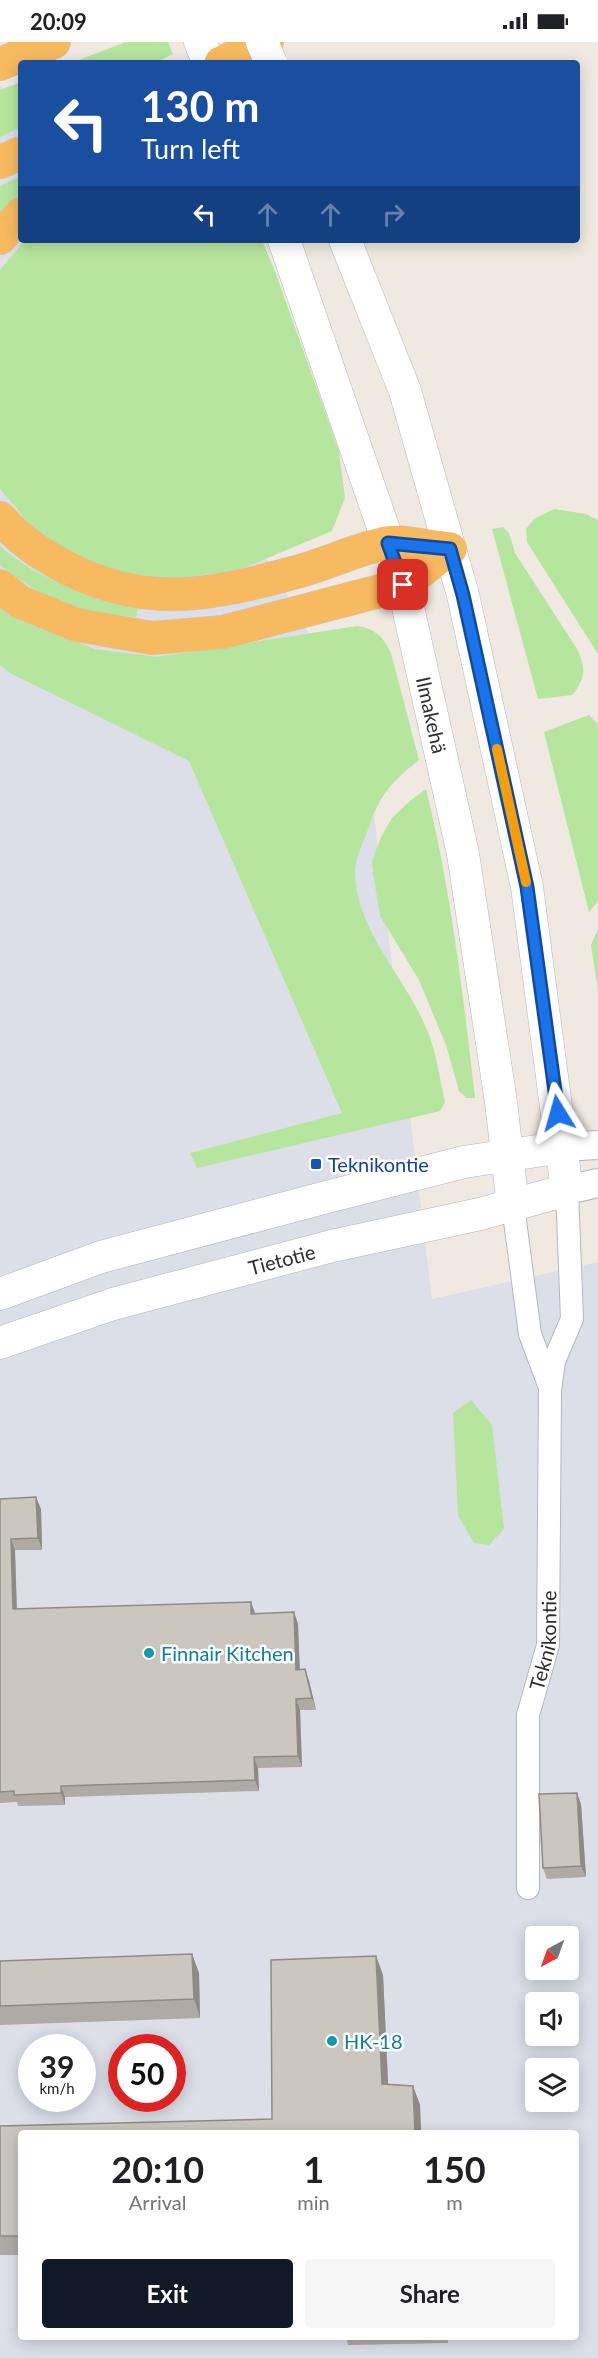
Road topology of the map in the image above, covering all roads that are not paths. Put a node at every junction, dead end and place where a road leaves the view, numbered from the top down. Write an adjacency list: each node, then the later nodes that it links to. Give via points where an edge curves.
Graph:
1 (54, 42): 8 (highway)
2 (200, 42): 5 (main road)
3 (262, 42): 7 (main road, bridge)
4 (267, 42): 6 (highway)
5 (208, 60)
6 (228, 60)
7 (270, 60)
8 (0, 64)
9 (18, 154): 10 (highway)
10 (0, 162)
11 (18, 217): 12 (highway)
12 (0, 238)
13 (285, 243): 16 (main road, Ilmakehä)
14 (346, 243): 17 (main road, via 405,391)
15 (0, 518): 16 (highway, via 40,554 95,582 153,595 189,595 232,588)
16 (388, 543): 17 (highway); 18 (main road, Ilmakehä)
17 (450, 549): 18 (highway); 21 (main road, via 527,887)
18 (403, 585): 19 (highway, via 223,632 152,638 77,625 20,602); 22 (main road, Ilmakehä, via 463,854)
19 (0, 586)
20 (598, 1145): 21 (street)
21 (563, 1147): 22 (main road); 24 (main road)
22 (508, 1155): 25 (main road, Ilmakehä); 26 (main road, via 464,1162 169,1238)
23 (598, 1183): 24 (street)
24 (567, 1190): 25 (main road, Tietotie); 28 (street, Teknikontie, via 572,1319 554,1361)
25 (513, 1206): 27 (main road, Tietotie, via 332,1246 113,1304); 28 (street, Teknikontie, via 530,1334)
26 (0, 1293)
27 (0, 1343)
28 (550, 1390): 29 (street, Teknikontie, via 548,1645 528,1715)
29 (528, 1888)

